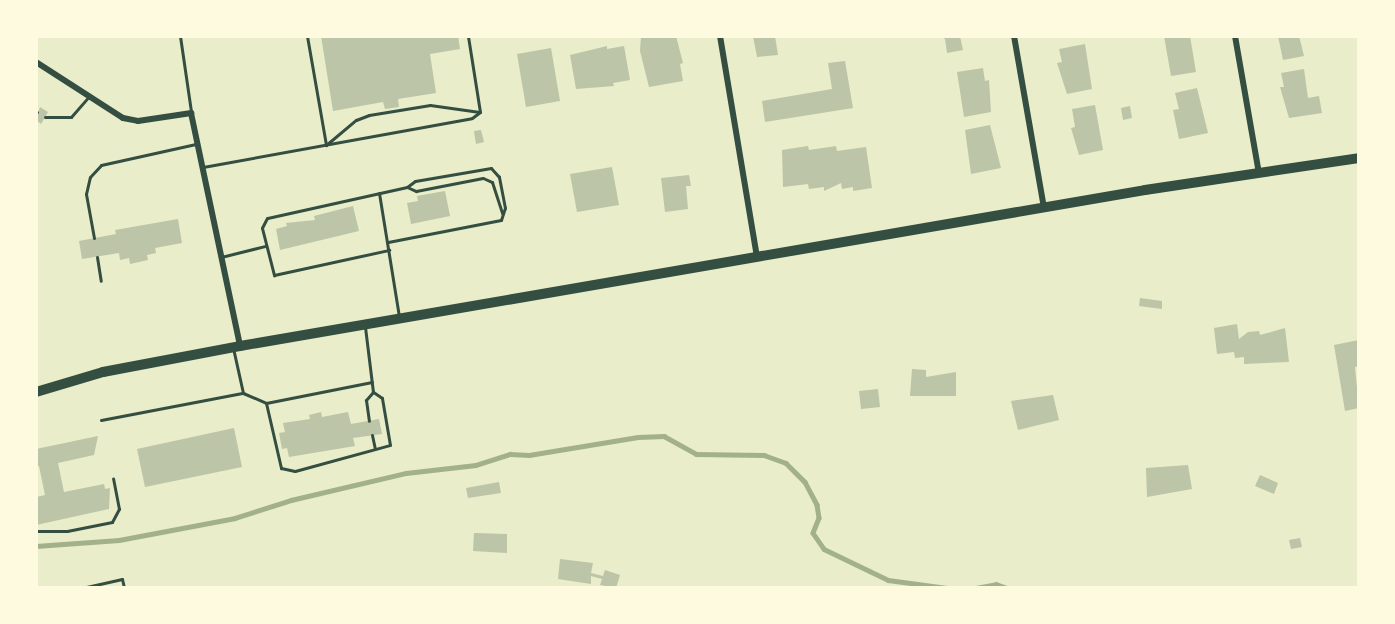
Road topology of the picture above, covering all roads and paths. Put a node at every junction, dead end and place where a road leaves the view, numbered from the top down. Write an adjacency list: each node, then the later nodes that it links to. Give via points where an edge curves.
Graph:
1 (180, 36): 10 (lane)
2 (307, 36): 13 (lane)
3 (468, 36): 9 (lane)
4 (720, 36): 27 (street)
5 (1014, 36): 19 (street)
6 (1235, 36): 16 (street)
7 (36, 62): 8 (street)
8 (89, 96): 10 (street, via 123,118 138,121); 11 (lane, via 71,117)
9 (480, 112): 13 (lane, via 472,118); 13 (lane, via 430,105 369,115 356,120)
10 (191, 113): 12 (street)
11 (45, 117)
12 (198, 144): 15 (street); 21 (lane, via 101,165 90,177 86,194)
13 (326, 145): 15 (lane)
14 (1359, 158): 16 (main road)
15 (203, 167): 26 (street)
16 (1259, 173): 19 (main road)
17 (407, 187): 18 (lane); 20 (lane, via 416,191 483,178 492,182); 20 (lane, via 415,181 491,168 499,177 505,208)
18 (379, 194): 22 (lane); 23 (lane, via 267,218 262,228)
19 (1044, 208): 27 (main road)
20 (502, 213): 22 (lane, via 501,220)
21 (94, 238)
22 (388, 242): 24 (lane)
23 (265, 246): 24 (lane, via 274,275); 26 (lane)
24 (389, 250): 29 (lane)
25 (97, 257): 28 (lane)
26 (221, 257): 31 (street)
27 (757, 257): 29 (main road)
28 (101, 281)
29 (400, 320): 30 (main road)
30 (364, 325): 31 (main road); 32 (lane)
31 (236, 347): 33 (main road, via 103,372); 35 (lane)
32 (372, 382): 34 (lane); 36 (lane)
33 (36, 392)
34 (373, 392): 38 (lane, via 366,400); 40 (lane, via 382,398 390,445)
35 (243, 393): 36 (lane); 37 (lane)
36 (266, 403): 40 (lane, via 281,468 294,471)
37 (101, 420)
38 (369, 421)
39 (372, 435): 40 (lane)
40 (375, 449)
41 (113, 479): 42 (lane, via 119,508 112,522 67,531)
42 (36, 531)
43 (82, 588): 44 (lane, via 122,579)
44 (124, 588)

